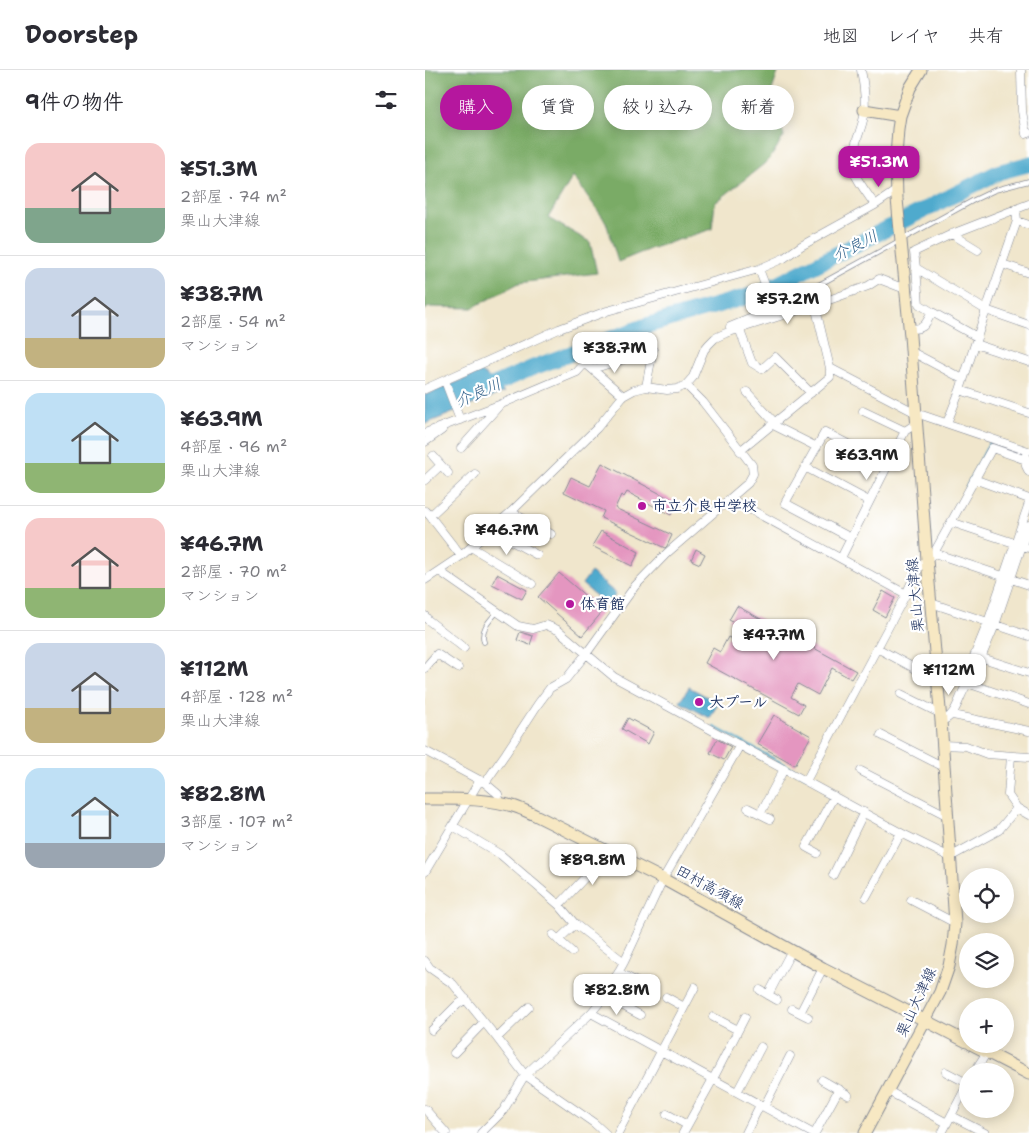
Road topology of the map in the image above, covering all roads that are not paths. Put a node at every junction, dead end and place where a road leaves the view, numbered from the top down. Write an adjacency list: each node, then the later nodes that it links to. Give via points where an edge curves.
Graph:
1 (861, 70): 4 (street)
2 (921, 70): 5 (main road, 栗山大津線, via 910,88)
3 (1021, 70): 6 (street, via 1022,110 1026,134)
4 (864, 110): 5 (main road); 10 (street, via 852,161 854,173)
5 (901, 116): 8 (main road, 栗山大津線, via 896,158)
6 (1029, 133)
7 (1029, 180): 15 (lane, via 995,190)
8 (897, 195): 10 (street); 15 (main road, 栗山大津線)
9 (1029, 204): 11 (street)
10 (875, 205): 19 (street)
11 (1016, 208): 12 (street); 14 (street)
12 (1017, 221): 13 (street); 17 (street)
13 (1029, 225)
14 (952, 234): 16 (street); 18 (street, via 914,252)
15 (900, 240): 21 (main road, 栗山大津線); 23 (lane)
16 (978, 250)
17 (1002, 264): 20 (street); 24 (street)
18 (916, 268): 24 (street); 25 (street, via 919,304)
19 (760, 273): 23 (street); 36 (street, via 607,311 559,329)
20 (1029, 273)
21 (905, 289): 22 (street, via 879,278 868,286); 28 (main road, 栗山大津線)
22 (815, 305): 23 (street, via 811,295); 27 (street); 34 (street)
23 (773, 306): 29 (street, via 726,328)
24 (986, 310): 26 (street); 30 (street)
25 (931, 312): 28 (street, via 923,328); 30 (street)
26 (1029, 325)
27 (739, 328): 29 (street); 42 (street, via 751,363 762,369 775,357)
28 (910, 330): 31 (main road, 栗山大津線)
29 (726, 333): 37 (street, via 715,338 704,350)
30 (976, 341): 32 (street); 35 (street)
31 (912, 352): 35 (street); 47 (main road, 栗山大津線)
32 (1029, 362)
33 (592, 368): 38 (street, via 653,350); 43 (street); 44 (street, via 585,363 577,372)
34 (830, 368): 42 (street, via 830,377); 47 (street)
35 (963, 379): 40 (street)
36 (446, 384): 39 (street); 48 (street)
37 (686, 385): 38 (street, via 667,390); 57 (street)
38 (646, 387): 43 (street)
39 (425, 389)
40 (960, 390): 46 (street); 49 (street)
41 (747, 392): 50 (street)
42 (811, 393): 50 (street)
43 (623, 396): 72 (street, via 597,428)
44 (499, 405): 48 (street); 55 (street)
45 (863, 411): 51 (street)
46 (1029, 413)
47 (916, 418): 49 (street); 51 (street); 83 (main road, 栗山大津線)
48 (456, 422): 52 (street); 53 (street)
49 (947, 423): 56 (street)
50 (774, 424): 54 (street); 57 (street)
51 (905, 431): 61 (street)
52 (425, 433)
53 (425, 442)
54 (817, 447): 61 (street, via 825,432); 62 (street)
55 (461, 448)
56 (1029, 450): 59 (street)
57 (741, 451): 69 (street, via 752,465 753,474)
58 (433, 456): 60 (street)
59 (1026, 460): 63 (street); 66 (street, via 992,448)
60 (441, 465): 64 (street); 67 (street)
61 (888, 465): 70 (street)
62 (805, 467): 70 (street); 78 (street, via 785,503)
63 (1029, 472)
64 (448, 473)
65 (475, 474): 73 (street)
66 (974, 479): 68 (street); 74 (street)
67 (425, 480)
68 (1029, 498)
69 (731, 499): 84 (street); 99 (street, via 667,553 635,586)
70 (869, 502): 78 (street)
71 (1029, 503): 79 (street)
72 (511, 512): 76 (street); 77 (street)
73 (428, 513): 82 (street)
74 (951, 522): 79 (street); 83 (street)
75 (1029, 524): 79 (street)
76 (491, 530): 80 (street); 81 (street)
77 (551, 534)
78 (851, 538): 84 (street)
79 (1022, 546): 86 (street)
80 (471, 547): 82 (street); 88 (street)
81 (537, 555)
82 (461, 556): 85 (street)
83 (931, 557): 86 (street); 90 (street, via 919,567); 91 (main road, 栗山大津線)
84 (841, 558): 90 (street)
85 (439, 571): 87 (street); 92 (street)
86 (1007, 578): 89 (street); 94 (street)
87 (425, 580)
88 (531, 584)
89 (1029, 585)
90 (906, 594): 98 (street)
91 (931, 603): 94 (street); 104 (main road, 栗山大津線)
92 (497, 611): 96 (lane, via 483,630); 99 (street, via 518,626 533,629 546,625 558,630)
93 (425, 616): 97 (street)
94 (991, 623): 95 (street); 100 (street)
95 (1029, 636)
96 (483, 642)
97 (464, 648)
98 (877, 648): 104 (street); 120 (street)
99 (586, 654): 112 (street, via 614,677); 121 (street, via 538,704)
100 (978, 656): 103 (street); 105 (street, via 972,679)
101 (425, 668): 102 (street, via 437,654)
102 (458, 668)
103 (1029, 673)
104 (938, 681): 109 (main road, 栗山大津線)
105 (967, 683): 107 (street); 108 (street)
106 (901, 694): 109 (street)
107 (1029, 704)
108 (953, 715): 109 (street, via 948,720); 110 (street)
109 (941, 718): 113 (main road, 栗山大津線)
110 (1029, 731)
111 (881, 735): 117 (street)
112 (740, 745): 118 (street); 140 (street)
113 (942, 745): 115 (street, via 966,746 987,754); 117 (main road, 栗山大津線)
114 (425, 751): 121 (street)
115 (1011, 756): 116 (street); 127 (street, via 1008,795)
116 (1029, 757)
117 (944, 767): 131 (main road, 栗山大津線)
118 (784, 769): 120 (street); 130 (street)
119 (861, 771): 131 (street)
120 (806, 781): 122 (street)
121 (483, 782): 123 (street); 125 (street, via 498,794)
122 (834, 796): 128 (street); 136 (street, via 806,847)
123 (468, 799): 124 (main road, 田村高須線); 125 (main road, 田村高須線); 133 (street)
124 (425, 800)
125 (500, 803): 135 (main road, 田村高須線, via 535,814)
126 (748, 808): 130 (street)
127 (1017, 808): 129 (street); 137 (street, via 999,830)
128 (864, 812): 134 (street); 139 (street)
129 (1028, 813)
130 (760, 814): 132 (street)
131 (948, 816): 137 (main road, 栗山大津線)
132 (770, 819)
133 (453, 826): 138 (street); 143 (street, via 501,855)
134 (901, 833): 137 (street); 141 (street)
135 (605, 850): 140 (main road, 田村高須線); 143 (street, via 591,871)
136 (817, 853)
137 (950, 857): 144 (main road, 栗山大津線)
138 (425, 872)
139 (833, 875)
140 (663, 879): 146 (main road, 田村高須線); 148 (street)
141 (866, 897)
142 (911, 900): 144 (street)
143 (559, 905): 145 (street)
144 (955, 922): 169 (main road, 栗山大津線, via 949,966 940,992)
145 (575, 924): 147 (street, via 556,938); 148 (street)
146 (792, 950): 150 (main road, 田村高須線); 155 (street)
147 (572, 952)
148 (624, 962): 151 (street)
149 (427, 968): 158 (street, via 453,984)
150 (823, 968): 164 (street); 169 (main road, 田村高須線)
151 (618, 972): 153 (street); 156 (street)
152 (695, 987): 161 (street)
153 (652, 990)
154 (760, 990): 155 (street)
155 (768, 995): 159 (street)
156 (605, 996): 163 (street); 165 (street)
157 (666, 997): 161 (street)
158 (466, 999): 170 (street); 171 (street)
159 (777, 1000)
160 (529, 1006): 173 (street)
161 (684, 1008): 176 (street)
162 (791, 1008): 164 (street)
163 (591, 1013): 176 (street); 181 (street)
164 (800, 1013): 168 (street)
165 (640, 1015)
166 (713, 1017): 172 (street)
167 (745, 1017): 172 (street)
168 (808, 1017)
169 (924, 1021): 174 (main road, 田村高須線); 187 (main road, 栗山大津線)
170 (485, 1022): 173 (street); 177 (street)
171 (432, 1030)
172 (738, 1030): 183 (street)
173 (497, 1038): 181 (street)
174 (959, 1038)
175 (761, 1047): 188 (street)
176 (661, 1052): 183 (street); 201 (street)
177 (454, 1053)
178 (989, 1053): 182 (main road, 田村高須線)
179 (791, 1056): 191 (street)
180 (946, 1072): 184 (street)
181 (525, 1074): 195 (street); 198 (street, via 503,1110)
182 (1029, 1074)
183 (713, 1079): 188 (street); 196 (street)
184 (959, 1079)
185 (822, 1080): 186 (street)
186 (839, 1090): 189 (street); 204 (street)
187 (888, 1091): 194 (street); 205 (main road, 栗山大津線)
188 (737, 1092): 191 (street)
189 (848, 1094)
190 (959, 1100): 194 (street)
191 (762, 1106): 203 (street); 204 (street)
192 (425, 1109): 197 (street)
193 (667, 1114): 196 (street)
194 (949, 1119): 206 (street); 207 (street)
195 (594, 1123): 199 (street); 200 (street)
196 (687, 1125): 202 (street)
197 (446, 1133)
198 (481, 1133)
199 (590, 1133)
200 (605, 1133)
201 (619, 1133)
202 (683, 1133)
203 (746, 1133)
204 (814, 1133)
205 (866, 1133)
206 (942, 1133)
207 (985, 1133)

